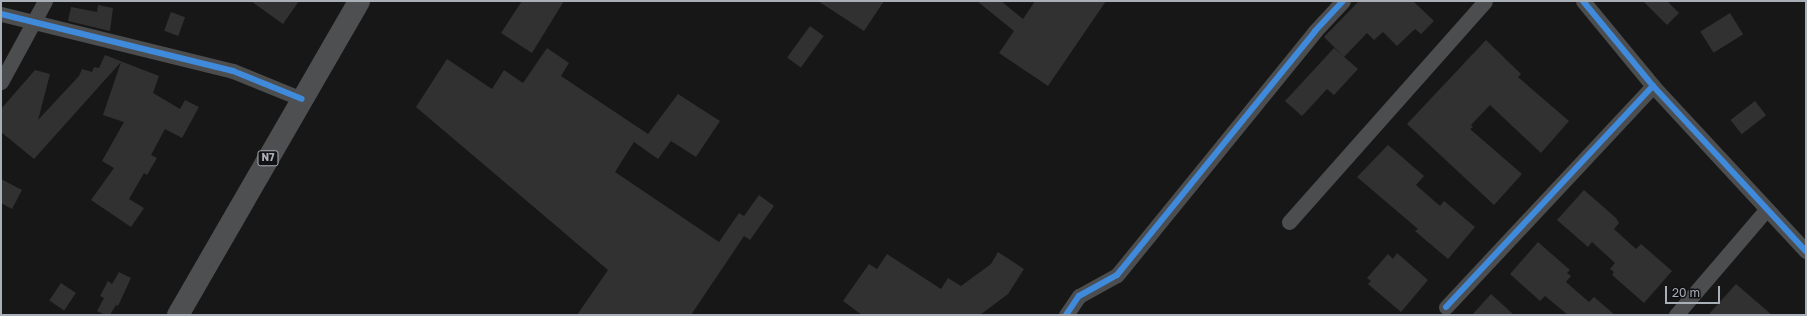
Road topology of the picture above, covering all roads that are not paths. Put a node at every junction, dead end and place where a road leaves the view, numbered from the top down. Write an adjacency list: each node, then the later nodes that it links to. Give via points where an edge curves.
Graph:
1 (45, 1): 7 (street)
2 (359, 1): 10 (highway, N7)
3 (1343, 1): 16 (street, via 1315,31 1117,275 1079,296)
4 (1485, 1): 12 (street)
5 (1583, 1): 9 (street)
6 (1, 14): 7 (street)
7 (34, 24): 8 (street); 10 (street, via 233,71)
8 (1, 82)
9 (1653, 86): 11 (street); 14 (street)
10 (302, 99): 15 (highway, N7)
11 (1766, 210): 13 (street); 17 (street)
12 (1289, 222)
13 (1806, 251)
14 (1446, 307)
15 (178, 315)
16 (1066, 315)
17 (1676, 315)

